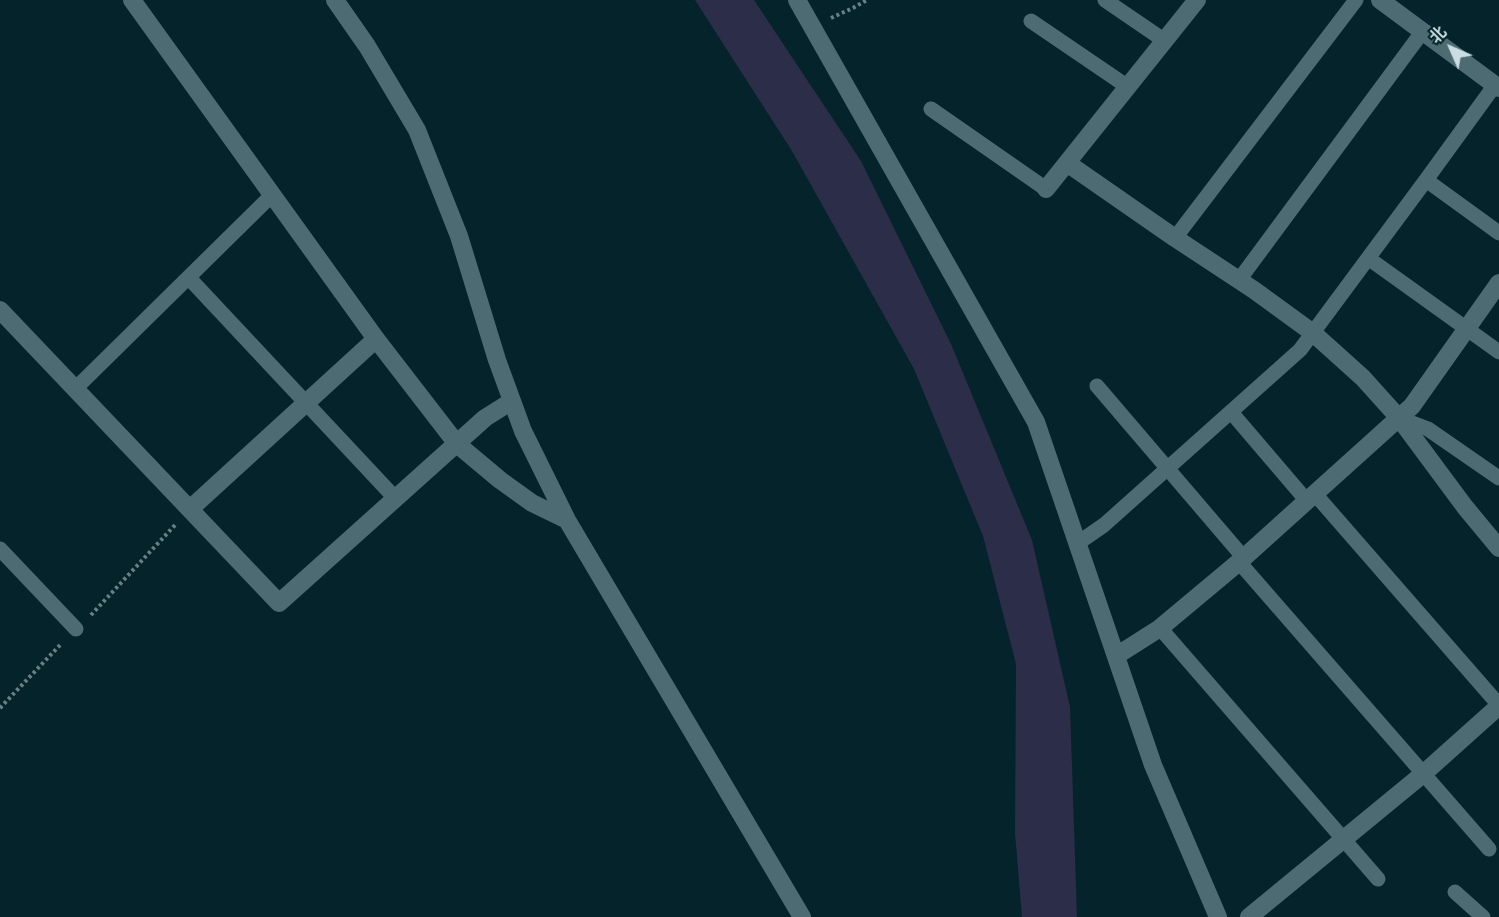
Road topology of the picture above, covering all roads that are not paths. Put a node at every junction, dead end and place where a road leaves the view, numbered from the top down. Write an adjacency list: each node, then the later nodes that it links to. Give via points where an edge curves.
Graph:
1 (132, 0): 17 (street)
2 (335, 0): 31 (street, via 417,130 459,236)
3 (797, 0): 42 (street, via 1036,422)
4 (1105, 0): 10 (lane)
5 (1197, 0): 10 (street)
6 (1356, 0): 19 (lane)
7 (1380, 0): 9 (street)
8 (1031, 21): 12 (lane)
9 (1423, 31): 11 (street); 22 (lane)
10 (1165, 41): 12 (street)
11 (1497, 86): 15 (lane)
12 (1128, 87): 14 (street)
13 (931, 109): 16 (lane)
14 (1067, 163): 16 (street); 19 (street)
15 (1426, 180): 18 (lane); 20 (lane)
16 (1046, 189)
17 (272, 195): 21 (lane); 27 (street)
18 (1499, 233)
19 (1175, 238): 22 (street)
20 (1368, 258): 25 (lane); 26 (lane)
21 (189, 278): 30 (lane); 32 (lane)
22 (1239, 280): 26 (street)
23 (1499, 283): 25 (street)
24 (0, 310): 30 (street)
25 (1467, 328): 28 (lane); 34 (street, via 1412,406)
26 (1313, 333): 33 (lane, via 1300,350); 34 (street, via 1363,378)
27 (376, 339): 32 (street); 35 (street)
28 (1499, 352)
29 (1097, 386): 36 (lane)
30 (75, 389): 40 (street)
31 (512, 401): 35 (street, via 485,418); 41 (street)
32 (306, 403): 39 (lane); 40 (street)
33 (1230, 412): 36 (lane); 38 (lane)
34 (1399, 418): 37 (lane, via 1428,429); 38 (street); 43 (street)
35 (457, 444): 39 (street); 41 (street, via 508,486)
36 (1168, 469): 42 (lane, via 1104,525); 45 (lane)
37 (1499, 478)
38 (1311, 498): 45 (street); 49 (lane)
39 (396, 499): 40 (street, via 279,603)
40 (190, 509)
41 (567, 520): 55 (street)
42 (1077, 543): 48 (street)
43 (1499, 548)
44 (0, 549): 47 (lane)
45 (1241, 560): 46 (street); 50 (lane)
46 (1160, 628): 48 (street); 51 (lane)
47 (76, 629)
48 (1116, 656): 56 (street, via 1154,765)
49 (1499, 706): 50 (street)
50 (1423, 774): 51 (street); 52 (lane)
51 (1344, 839): 53 (lane); 57 (street)
52 (1489, 849)
53 (1378, 879)
54 (1455, 892): 58 (lane)
55 (802, 917)
56 (1218, 917)
57 (1249, 917)
58 (1483, 917)

